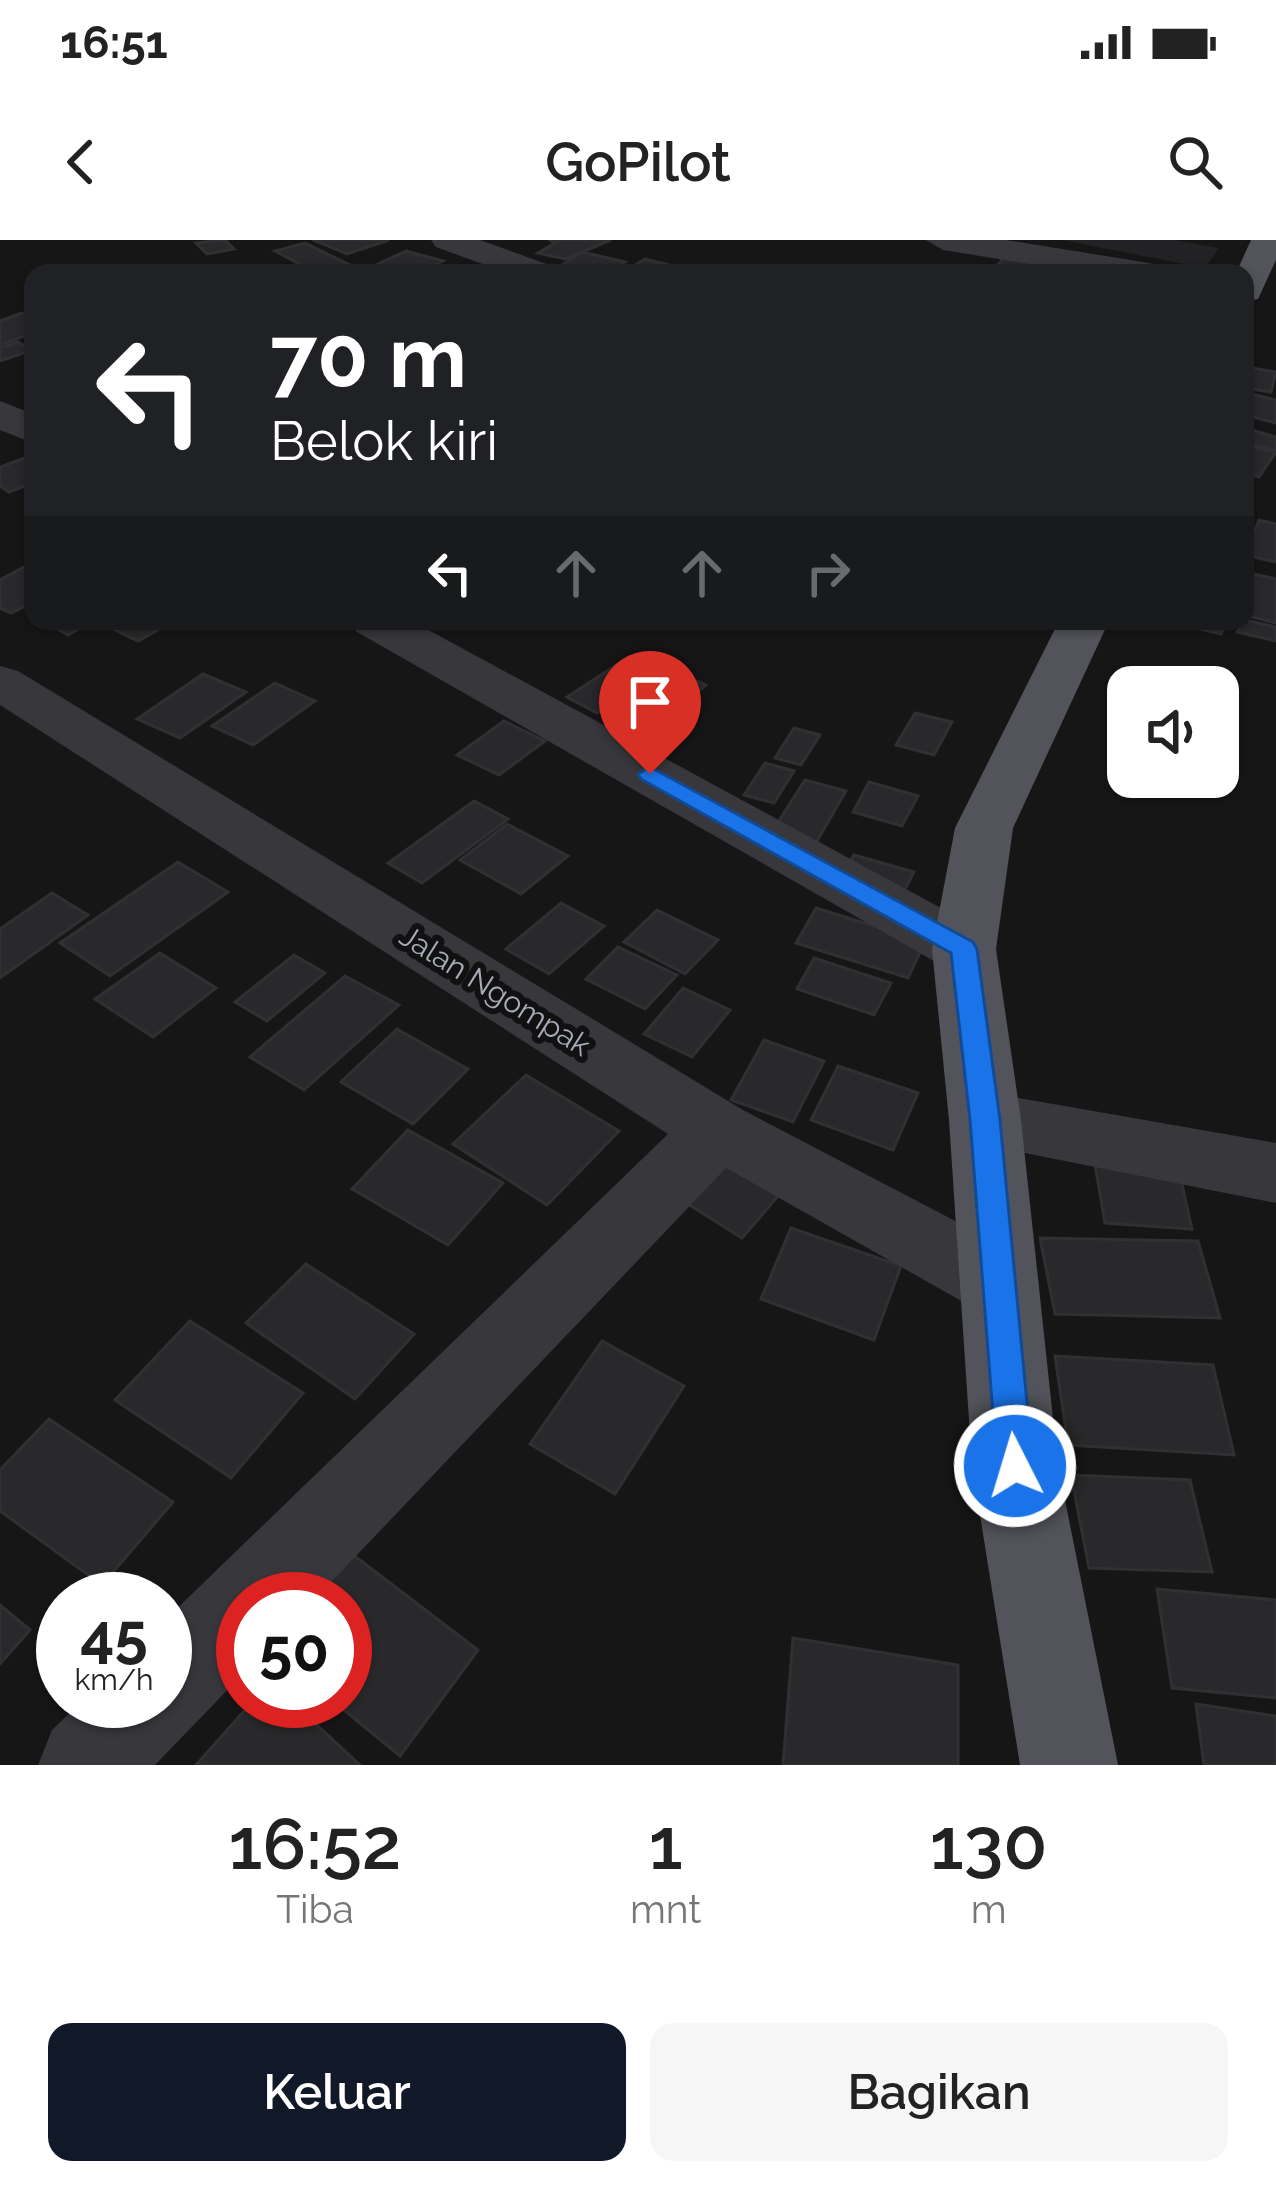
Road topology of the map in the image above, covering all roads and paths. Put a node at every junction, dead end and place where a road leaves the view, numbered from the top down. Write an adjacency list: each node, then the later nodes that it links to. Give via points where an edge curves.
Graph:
1 (448, 240): 4 (street)
2 (943, 240): 5 (street)
3 (1268, 240): 6 (main road)
4 (515, 264)
5 (1093, 264)
6 (1254, 270)
7 (391, 630): 10 (street)
8 (1080, 630): 10 (main road, via 985,828)
9 (0, 682): 12 (street, Jalan Ngompak)
10 (964, 949): 11 (main road)
11 (985, 1120): 13 (street); 14 (main road)
12 (718, 1130): 14 (street, Jalan Ngompak); 15 (street)
13 (1276, 1173)
14 (1000, 1283): 20 (main road, via 1015,1466)
15 (279, 1572)
16 (216, 1635): 17 (street)
17 (192, 1659)
18 (124, 1728): 19 (street)
19 (87, 1765)
20 (1069, 1765)

